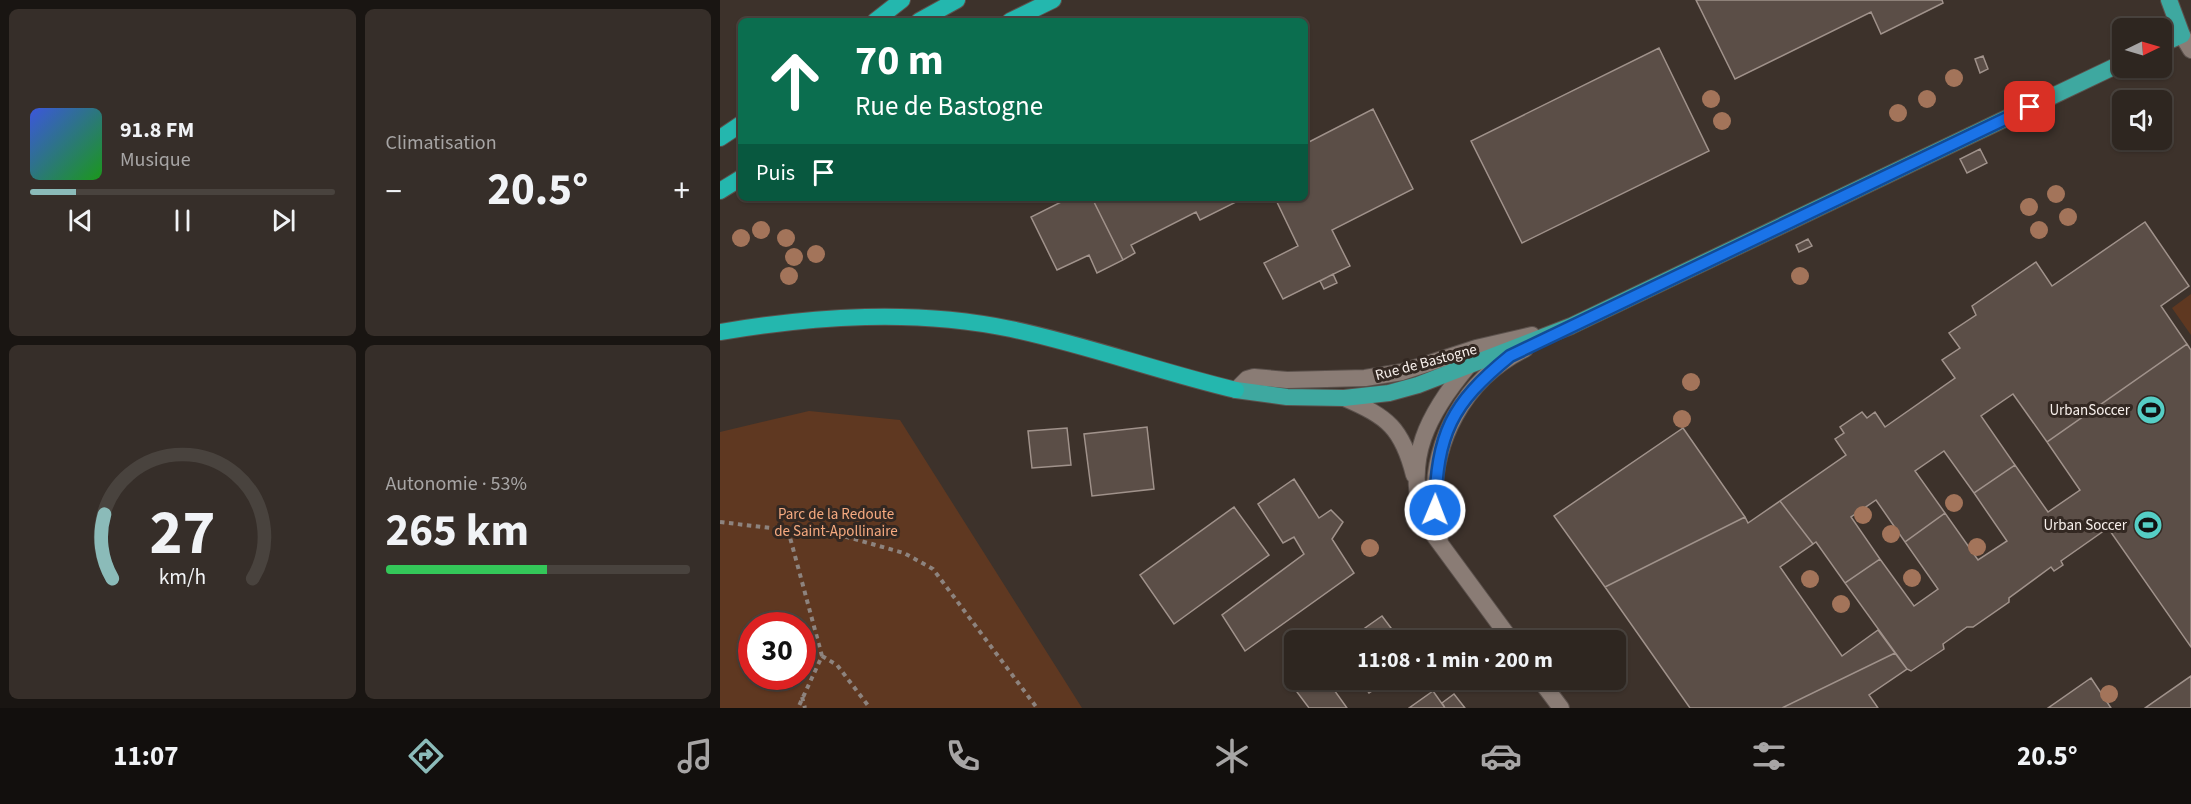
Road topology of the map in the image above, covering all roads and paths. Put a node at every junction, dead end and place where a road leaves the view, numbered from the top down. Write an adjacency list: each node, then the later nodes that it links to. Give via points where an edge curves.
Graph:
1 (902, 0): 5 (highway)
2 (957, 0): 6 (highway)
3 (1053, 0): 7 (highway)
4 (2169, 0): 8 (main road)
5 (879, 18)
6 (924, 18)
7 (1016, 18)
8 (2182, 35): 9 (main road); 10 (street)
9 (2172, 40)
10 (2191, 50)
11 (2112, 68): 16 (main road, Rue de Bastogne)
12 (738, 126): 13 (highway)
13 (720, 138)
14 (738, 180): 15 (highway)
15 (720, 191)
16 (1571, 326): 18 (main road, Rue de Bastogne); 19 (street, Rue de Bastogne, via 1476,348 1402,372 1325,380 1254,377); 24 (street, via 1510,356 1467,395 1451,420 1436,476 1435,510)
17 (720, 332): 19 (highway, via 783,321 866,316 943,320 1020,331)
18 (1470, 365): 20 (main road, Rue de Bastogne, via 1389,393); 21 (street, via 1448,389 1426,429)
19 (1236, 390): 20 (main road, Rue de Bastogne, via 1287,397)
20 (1344, 398): 21 (street, via 1385,419 1401,436)
21 (1415, 481): 24 (street, via 1417,503)
22 (720, 522): 23 (path)
23 (788, 530): 26 (path); 32 (path, via 847,537 904,552 933,569)
24 (1441, 546): 25 (street)
25 (1504, 630)
26 (822, 656): 28 (path); 31 (path, via 837,665)
27 (1548, 690): 33 (street)
28 (802, 696): 29 (path); 30 (path)
29 (798, 708)
30 (805, 708)
31 (870, 708)
32 (1037, 708)
33 (1561, 708)

